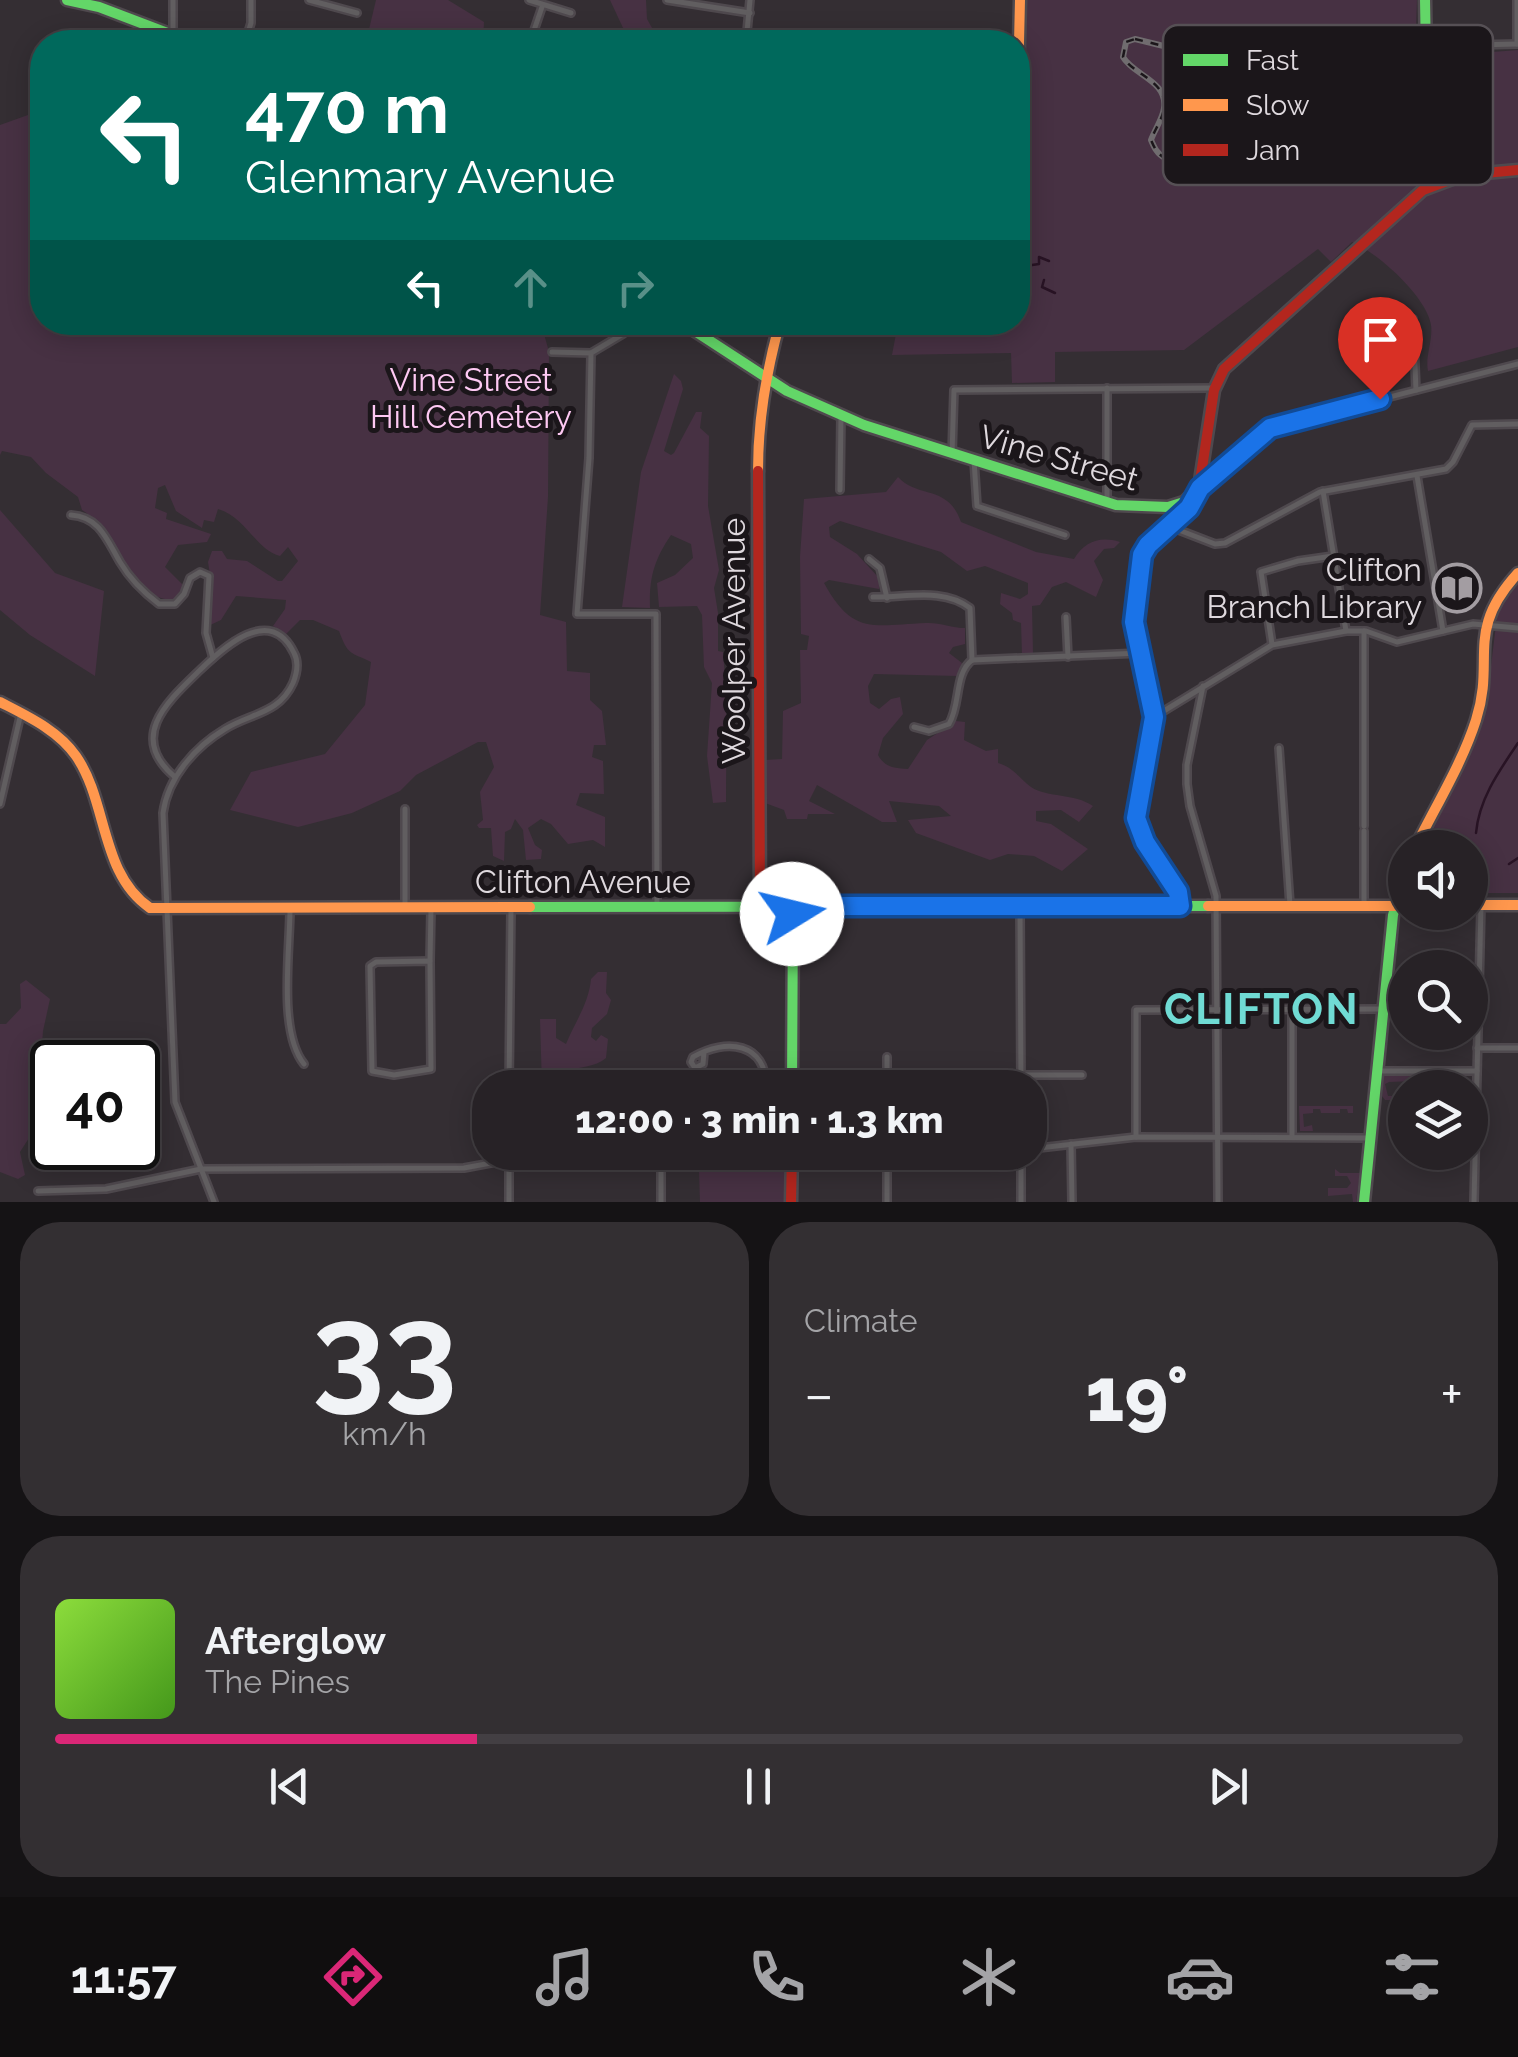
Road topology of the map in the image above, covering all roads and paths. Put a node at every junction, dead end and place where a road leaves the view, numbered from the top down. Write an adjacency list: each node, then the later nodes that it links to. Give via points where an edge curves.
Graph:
1 (67, 0): 17 (main road)
2 (173, 0): 18 (street)
3 (251, 0): 19 (street)
4 (309, 0): 11 (street)
5 (529, 0): 12 (street)
6 (667, 0): 15 (street)
7 (750, 0): 15 (street)
8 (1020, 0): 22 (main road)
9 (1425, 0): 16 (main road)
10 (1517, 0): 23 (street)
11 (320, 1): 13 (street)
12 (542, 6): 14 (street); 20 (street)
13 (357, 13)
14 (571, 13)
15 (750, 13): 21 (street)
16 (1426, 25)
17 (160, 30)
18 (173, 30)
19 (248, 30)
20 (534, 30)
21 (748, 30)
22 (1019, 30)
23 (1518, 44): 24 (street)
24 (1493, 45)
25 (1518, 170): 26 (main road)
26 (1493, 173)
27 (1434, 185): 39 (main road, via 1224,369)
28 (1412, 320): 29 (street)
29 (1413, 330): 33 (street); 40 (street)
30 (622, 335): 35 (street)
31 (701, 335): 37 (main road, Vine Street)
32 (776, 335): 37 (main road, Woolper Avenue)
33 (1356, 342)
34 (552, 352): 35 (street)
35 (591, 354): 88 (street, via 577,614 656,614)
36 (1518, 364): 40 (street)
37 (765, 376): 41 (main road, Vine Street); 81 (main road, Woolper Avenue, via 758,436)
38 (1107, 388): 39 (street); 43 (street, via 954,390); 49 (street)
39 (1214, 388): 46 (main road)
40 (1416, 390): 46 (street, via 1276,425)
41 (841, 415): 43 (main road, Vine Street); 47 (street)
42 (1518, 424): 45 (street, via 1472,426 1450,466)
43 (952, 454): 44 (main road, Vine Street)
44 (974, 460): 49 (main road, Vine Street); 52 (street, via 977,506)
45 (1416, 476): 48 (street); 63 (street)
46 (1200, 488): 49 (main road, Vine Street, via 1168,506); 51 (street)
47 (840, 490)
48 (1323, 491): 51 (street, via 1220,544); 53 (street)
49 (1106, 503)
50 (71, 515): 67 (street, via 98,525 132,580 159,604 175,604 200,572 209,576 206,634)
51 (1169, 526): 65 (street, via 1142,555 1134,610)
52 (1065, 535)
53 (1333, 556): 61 (street); 64 (street, via 1261,572)
54 (870, 559): 57 (street, via 880,568)
55 (1518, 573): 59 (main road)
56 (874, 597): 57 (street)
57 (887, 598): 68 (street, via 935,595 964,604)
58 (1066, 617): 66 (street)
59 (1486, 625): 60 (street); 63 (street); 78 (main road, via 1479,713)
60 (1518, 628)
61 (1346, 631): 62 (street); 64 (street)
62 (1364, 631): 63 (street, via 1397,642); 86 (street)
63 (1443, 631)
64 (1272, 646): 69 (street)
65 (1140, 653): 66 (street); 72 (street)
66 (1068, 657): 68 (street)
67 (213, 658): 75 (street, via 156,721 157,755); 75 (street, via 242,635 265,632 288,644 297,668 276,705 223,730)
68 (972, 660): 73 (street, via 962,671 949,724 930,731)
69 (1203, 686): 72 (street); 84 (street, via 1187,784)
70 (0, 702): 71 (main road)
71 (21, 713): 76 (street); 89 (main road, via 52,731 78,758 133,896 150,908)
72 (1154, 717): 83 (street, via 1136,818)
73 (914, 726)
74 (1278, 748): 85 (street)
75 (176, 776): 89 (street, via 163,812)
76 (0, 804)
77 (405, 809): 90 (street)
78 (1424, 830)
79 (1388, 904): 86 (main road, Clifton Avenue)
80 (1518, 905): 87 (main road)
81 (760, 906): 82 (main road, Clifton Avenue); 88 (main road, Clifton Avenue)
82 (792, 906): 93 (main road, Clifton Avenue); 107 (main road)
83 (1180, 906): 84 (main road, Clifton Avenue); 93 (main road, Clifton Avenue)
84 (1216, 906): 85 (main road, Clifton Avenue); 98 (street)
85 (1290, 906): 86 (main road, Clifton Avenue)
86 (1364, 906)
87 (1488, 906)
88 (657, 907): 92 (main road, Clifton Avenue)
89 (166, 908): 94 (main road, Clifton Avenue); 121 (street, via 175,1102)
90 (405, 908): 91 (main road, Clifton Avenue); 94 (main road, Clifton Avenue)
91 (431, 908): 92 (main road, Clifton Avenue); 96 (street)
92 (511, 908): 105 (street)
93 (1020, 908): 109 (street)
94 (290, 909): 104 (street, via 290,1028)
95 (1396, 930): 97 (main road)
96 (430, 961): 96 (street, via 370,966 372,1071 431,1069)
97 (1383, 1009): 99 (street); 110 (main road)
98 (1216, 1010): 99 (street); 114 (street, via 1136,1010); 115 (street)
99 (1292, 1010): 116 (street)
100 (1488, 1048): 101 (street)
101 (1518, 1048)
102 (704, 1052): 106 (street, via 721,1047 757,1055)
103 (887, 1058): 108 (street)
104 (304, 1064)
105 (510, 1070)
106 (764, 1070)
107 (792, 1070)
108 (887, 1070)
109 (1021, 1070)
110 (1377, 1071): 111 (street); 117 (main road)
111 (1388, 1071)
112 (1082, 1075): 113 (street)
113 (1047, 1076)
114 (1136, 1137): 115 (street); 118 (street)
115 (1218, 1138): 116 (street); 136 (street)
116 (1292, 1138): 117 (street)
117 (1370, 1138): 137 (main road)
118 (1071, 1144): 119 (street); 135 (street)
119 (1047, 1148)
120 (472, 1166): 121 (street)
121 (201, 1168): 128 (street, via 106,1189); 129 (street)
122 (509, 1170): 130 (street)
123 (661, 1170): 131 (street)
124 (792, 1170): 132 (main road)
125 (888, 1170): 133 (street)
126 (1021, 1170): 134 (street)
127 (1474, 1170): 138 (street)
128 (38, 1191)
129 (214, 1202)
130 (509, 1202)
131 (661, 1202)
132 (791, 1202)
133 (888, 1202)
134 (1022, 1202)
135 (1072, 1202)
136 (1218, 1202)
137 (1364, 1202)
138 (1474, 1202)

